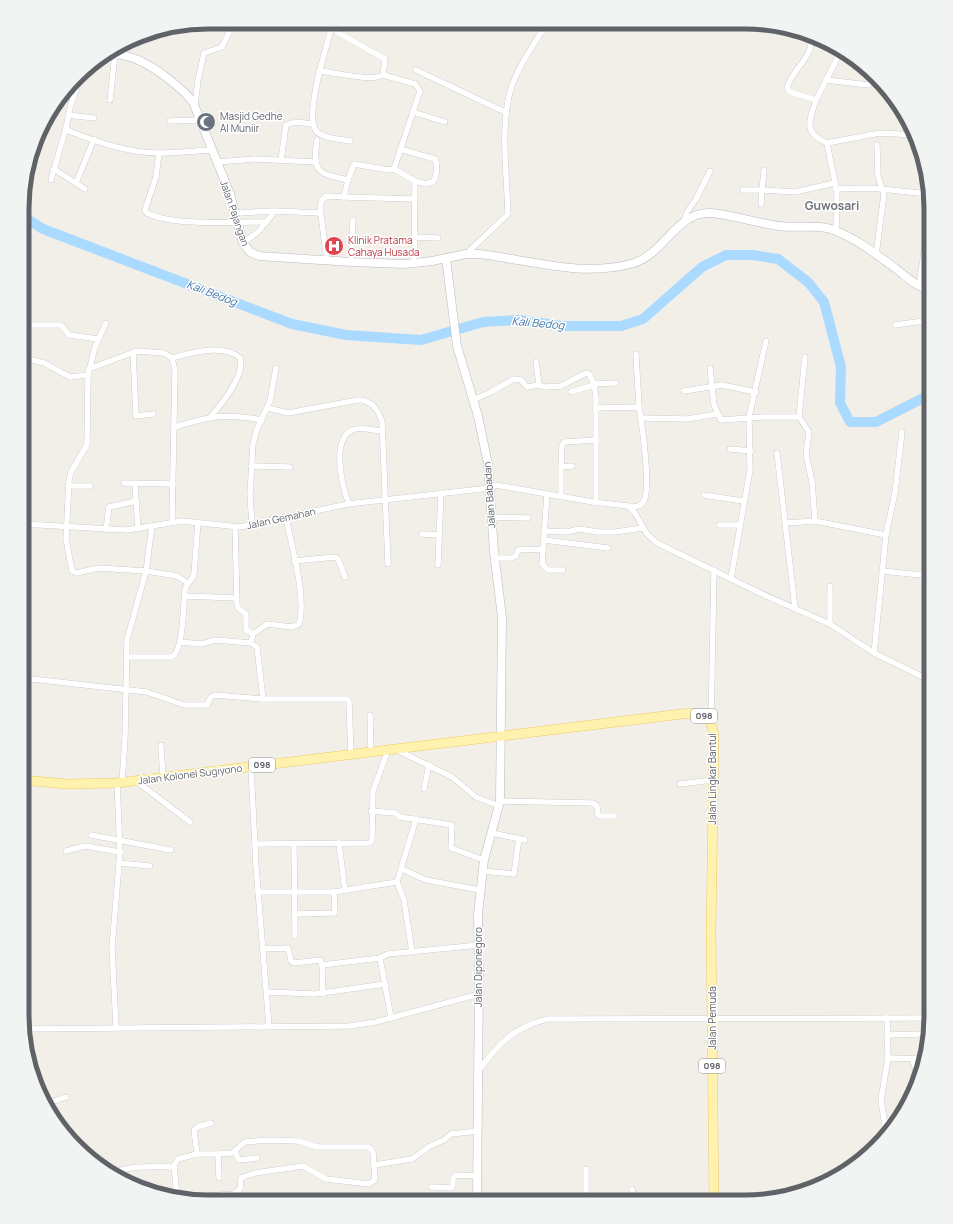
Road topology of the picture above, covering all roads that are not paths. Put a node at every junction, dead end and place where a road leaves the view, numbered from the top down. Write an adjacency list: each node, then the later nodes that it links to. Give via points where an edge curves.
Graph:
1 (231, 29): 17 (street, via 222,47 204,53)
2 (331, 29): 10 (street)
3 (335, 29): 11 (street, via 385,59)
4 (543, 29): 19 (street, via 514,79)
5 (811, 42): 16 (street, via 809,53 796,68 787,88 790,92)
6 (116, 54): 17 (main road, Jalan Pajangan, via 131,57 145,64 182,91)
7 (113, 56): 15 (street)
8 (839, 56): 12 (street)
9 (416, 70): 19 (street)
10 (319, 71): 11 (street, via 368,77); 25 (street)
11 (383, 75): 18 (street, via 418,86 420,91)
12 (826, 80): 14 (street); 16 (street)
13 (78, 84): 20 (street)
14 (869, 85)
15 (110, 100)
16 (816, 100): 31 (street, via 810,122 811,132 817,139)
17 (195, 107): 22 (main road, Jalan Pajangan)
18 (413, 112): 24 (street); 33 (street)
19 (507, 113): 66 (street, via 504,139 508,214)
20 (68, 115): 21 (street); 26 (street)
21 (94, 118)
22 (201, 120): 23 (street); 34 (main road, Jalan Pajangan)
23 (170, 121)
24 (445, 122)
25 (313, 124): 30 (street, via 319,134 325,137); 36 (street, via 295,122 286,125)
26 (66, 128): 28 (street); 39 (street)
27 (908, 134): 31 (street, via 880,133)
28 (94, 139): 35 (street, via 125,148); 46 (street)
29 (317, 140): 38 (street)
30 (350, 140)
31 (827, 143): 47 (street)
32 (877, 145): 51 (street, via 878,176)
33 (400, 149): 40 (street); 45 (street, via 435,159 436,177 433,182 426,184)
34 (211, 150): 35 (street); 37 (main road, Jalan Pajangan)
35 (158, 153): 58 (street, via 156,177 145,210 147,213 182,220)
36 (281, 160): 37 (street); 38 (street)
37 (216, 162): 58 (main road, Jalan Pajangan)
38 (316, 162): 44 (street, via 328,177)
39 (54, 169): 43 (street); 46 (street)
40 (394, 169): 44 (street, via 357,163 352,166); 45 (street)
41 (764, 170): 50 (street)
42 (710, 171): 61 (street)
43 (51, 180)
44 (348, 180): 53 (street)
45 (415, 181): 54 (street)
46 (76, 183): 48 (street)
47 (836, 186): 50 (street, via 795,192); 51 (street); 62 (street)
48 (85, 189)
49 (743, 190): 50 (street)
50 (762, 190): 55 (street)
51 (883, 190): 52 (street); 67 (street)
52 (924, 194)
53 (344, 197): 54 (street); 56 (street, via 324,197 320,204)
54 (414, 199): 63 (street)
55 (761, 204)
56 (320, 213): 58 (street, via 274,211); 70 (street)
57 (272, 215): 60 (street)
58 (237, 217): 60 (street); 65 (main road, Jalan Pajangan)
59 (353, 220): 71 (street)
60 (267, 222): 65 (street)
61 (684, 222): 62 (main road, via 695,215 712,213 779,226); 66 (main road, Jalan Pajangan, via 645,258 613,267 574,269 510,258)
62 (836, 230): 67 (main road)
63 (414, 237): 64 (street); 72 (street)
64 (438, 238)
65 (243, 243): 70 (main road, Jalan Pajangan, via 250,252 259,256)
66 (466, 254): 69 (main road, Jalan Pajangan)
67 (876, 255): 73 (main road)
68 (924, 257): 73 (street)
69 (446, 258): 72 (main road, Jalan Pajangan); 97 (main road, Jalan Babadan, via 452,320)
70 (327, 261): 71 (main road, Jalan Pajangan)
71 (351, 262): 72 (main road, Jalan Pajangan)
72 (414, 263)
73 (920, 286): 74 (main road)
74 (924, 287)
75 (924, 321): 78 (street)
76 (106, 323): 79 (street)
77 (29, 324): 79 (street, via 61,325 69,334)
78 (895, 326)
79 (98, 339): 89 (street)
80 (766, 341): 96 (street)
81 (134, 352): 84 (street, via 164,353); 89 (street); 101 (street, via 136,416)
82 (636, 354): 98 (street)
83 (805, 357): 105 (street)
84 (172, 358): 103 (street, via 211,350 226,352 240,358 241,366 231,392); 109 (street, via 175,371)
85 (29, 359): 89 (street, via 44,363 70,377)
86 (536, 362): 91 (street)
87 (276, 368): 99 (street)
88 (710, 368): 93 (street)
89 (89, 372): 124 (street, via 87,445 71,472)
90 (616, 383): 92 (street)
91 (539, 385): 92 (street, via 561,386 586,373); 97 (street, via 527,387 521,380 514,379)
92 (594, 385): 95 (street); 100 (street)
93 (712, 387): 94 (street); 96 (street, via 727,386); 102 (street)
94 (684, 391)
95 (570, 392)
96 (756, 392): 104 (street)
97 (473, 400): 126 (main road, Jalan Babadan, via 484,446)
98 (639, 407): 100 (street); 107 (street)
99 (268, 408): 108 (street); 111 (street, via 288,413 352,400 364,400 373,405 378,412)
100 (595, 408): 113 (street)
101 (153, 414)
102 (717, 414): 104 (street, via 723,420); 107 (street, via 687,419)
103 (211, 416): 106 (street, via 234,415); 109 (street)
104 (749, 417): 105 (street); 115 (street)
105 (799, 417): 140 (street, via 809,432 806,454)
106 (250, 418): 108 (street); 110 (street)
107 (641, 418): 136 (street, via 646,480 644,501)
108 (262, 420): 110 (street)
109 (175, 427): 123 (street)
110 (257, 429): 117 (street)
111 (383, 431): 131 (street, via 382,466); 135 (street, via 358,429 346,435 340,458 342,486)
112 (902, 432): 157 (street, via 895,492)
113 (596, 440): 120 (street, via 564,442); 134 (street)
114 (730, 449): 115 (street)
115 (751, 451): 133 (street, via 750,470)
116 (778, 453): 143 (street)
117 (251, 466): 119 (street); 145 (street)
118 (572, 466): 120 (street)
119 (290, 467)
120 (561, 467): 130 (street)
121 (124, 483): 122 (street)
122 (135, 484): 123 (street); 132 (street)
123 (173, 484): 141 (street)
124 (68, 486): 125 (street); 150 (street)
125 (90, 486)
126 (490, 488): 127 (street, Jalan Gemahan); 128 (street, Jalan Gemahan, via 496,485 507,486); 138 (main road, Jalan Babadan)
127 (441, 493): 131 (street, Jalan Gemahan); 156 (street)
128 (547, 494): 130 (street, Jalan Gemahan); 154 (street)
129 (704, 495): 133 (street)
130 (561, 497): 134 (street, Jalan Gemahan)
131 (385, 498): 135 (street, Jalan Gemahan); 163 (street)
132 (136, 501): 152 (street); 153 (street, via 110,507)
133 (743, 501): 147 (street)
134 (596, 503): 136 (street, Jalan Gemahan)
135 (348, 504): 137 (street, Jalan Gemahan)
136 (630, 507): 151 (street)
137 (286, 517): 145 (street, Jalan Gemahan); 162 (street)
138 (491, 517): 139 (street); 161 (main road, Jalan Babadan)
139 (528, 518)
140 (815, 521): 143 (street); 157 (street)
141 (172, 522): 142 (street, Jalan Gemahan); 148 (street, Jalan Gemahan)
142 (198, 522): 149 (street, Jalan Gemahan); 172 (street, via 194,577)
143 (786, 523): 176 (street)
144 (29, 525): 150 (street, Jalan Gemahan)
145 (252, 525): 149 (street, Jalan Gemahan)
146 (719, 525): 147 (street)
147 (739, 525): 171 (street)
148 (152, 526): 152 (street, Jalan Gemahan); 167 (street)
149 (235, 527): 175 (street)
150 (66, 528): 153 (street, Jalan Gemahan); 167 (street, via 73,572 98,568)
151 (643, 528): 154 (street, via 615,532 579,529 567,532); 166 (street, via 658,543)
152 (138, 529): 153 (street, Jalan Gemahan)
153 (106, 530)
154 (544, 531): 158 (street)
155 (422, 534): 156 (street)
156 (439, 535): 164 (street)
157 (886, 535): 168 (street)
158 (544, 540): 159 (street); 160 (street)
159 (608, 548)
160 (543, 549): 161 (street, via 518,550 514,558); 165 (street, via 542,563 545,568)
161 (494, 558): 191 (main road, Jalan Babadan, via 502,617)
162 (294, 562): 170 (street, via 335,557); 178 (street, via 300,603 299,624 292,627 270,623)
163 (388, 564)
164 (438, 565)
165 (563, 570)
166 (714, 570): 171 (street); 187 (street)
167 (146, 571): 172 (street, via 177,576); 182 (street, via 127,640)
168 (882, 571): 169 (street); 181 (street)
169 (924, 575)
170 (345, 577)
171 (731, 578): 176 (street)
172 (188, 583): 174 (street)
173 (830, 586): 177 (street)
174 (185, 596): 175 (street); 179 (street)
175 (236, 598): 178 (street, via 239,609 246,614 246,630)
176 (795, 608): 177 (street)
177 (830, 624): 181 (street)
178 (253, 634): 180 (street)
179 (180, 642): 180 (street, via 201,644 216,640); 182 (street, via 172,657)
180 (251, 643): 186 (street, via 257,647)
181 (874, 653): 183 (street)
182 (126, 657): 185 (street)
183 (924, 678)
184 (29, 679): 185 (street)
185 (126, 690): 186 (street, via 147,692 184,705 207,705 211,696 215,695); 202 (street)
186 (263, 699): 195 (street, via 348,699)
187 (712, 703): 189 (street); 190 (street)
188 (370, 714): 194 (street)
189 (703, 715): 190 (main road, Jalan Lingkar Bantul / 098); 191 (main road, 098, via 688,713)
190 (711, 724): 199 (main road, Jalan Lingkar Bantul / 098, via 714,734)
191 (501, 736): 193 (main road, Jalan Kolonel Sugiyono / 098); 205 (main road, Jalan Diponegoro)
192 (161, 745): 198 (street)
193 (391, 749): 194 (main road, Jalan Kolonel Sugiyono / 098); 196 (street); 206 (street, via 374,784)
194 (371, 752): 195 (main road, Jalan Kolonel Sugiyono / 098)
195 (351, 754): 197 (main road, Jalan Kolonel Sugiyono / 098)
196 (429, 765): 204 (street); 205 (street, via 452,777 476,797)
197 (251, 766): 198 (main road, Jalan Kolonel Sugiyono / 098); 214 (street)
198 (163, 778): 201 (main road, Jalan Kolonel Sugiyono / 098)
199 (713, 780): 203 (street); 231 (main road, Jalan Lingkar Bantul / 098)
200 (29, 781): 202 (main road, Jalan Kolonel Sugiyono / 098, via 67,784)
201 (136, 781): 202 (main road, Jalan Kolonel Sugiyono / 098); 209 (street)
202 (120, 783): 212 (street)
203 (680, 784)
204 (424, 789)
205 (500, 804): 207 (street, via 593,803 597,806 598,815); 210 (main road, Jalan Diponegoro)
206 (371, 811): 208 (street, via 395,813 400,817); 213 (street, via 371,842)
207 (616, 816)
208 (416, 819): 219 (street, via 452,825 451,848); 222 (street)
209 (190, 822)
210 (492, 833): 219 (main road, Jalan Diponegoro); 223 (street, via 522,839 514,874)
211 (91, 835): 212 (street)
212 (120, 840): 216 (street); 218 (street)
213 (339, 843): 215 (street); 226 (street)
214 (255, 844): 215 (street); 227 (street)
215 (294, 844): 229 (street)
216 (171, 850)
217 (66, 851): 218 (street, via 86,846)
218 (120, 852): 220 (street)
219 (484, 860): 223 (main road, Jalan Diponegoro)
220 (119, 864): 221 (street); 247 (street, via 112,946)
221 (150, 866)
222 (402, 869): 224 (street); 225 (street, via 426,880)
223 (482, 871): 225 (main road, Jalan Diponegoro)
224 (398, 882): 226 (street); 235 (street, via 404,900)
225 (480, 890): 233 (main road, Jalan Diponegoro)
226 (345, 891): 228 (street)
227 (258, 892): 229 (street); 234 (street)
228 (334, 892): 229 (street); 230 (street, via 335,913)
229 (296, 893): 230 (street)
230 (296, 914): 232 (street)
231 (711, 931): 245 (main road, Jalan Pemuda / 098)
232 (295, 936)
233 (479, 945): 235 (street); 241 (main road, Jalan Diponegoro)
234 (263, 949): 237 (street, via 288,948 292,963 319,959); 239 (street)
235 (412, 952): 236 (street, via 386,954)
236 (380, 958): 237 (street); 238 (street)
237 (322, 965): 240 (street)
238 (385, 984): 240 (street); 242 (street)
239 (267, 992): 240 (street); 246 (street)
240 (323, 994)
241 (478, 994): 242 (street); 255 (main road, Jalan Diponegoro)
242 (391, 1018): 246 (street, via 350,1026)
243 (887, 1018): 244 (street); 245 (street); 250 (street)
244 (924, 1018)
245 (712, 1019): 255 (street, via 547,1019 530,1024 508,1036); 278 (main road, Jalan Pemuda / 098)
246 (269, 1026): 247 (street)
247 (116, 1027): 248 (street)
248 (29, 1029)
249 (923, 1034): 250 (street)
250 (887, 1035): 251 (street)
251 (888, 1058): 252 (street); 259 (street, via 880,1100)
252 (912, 1058): 253 (street); 254 (street)
253 (919, 1059)
254 (916, 1070)
255 (478, 1071): 260 (main road, Jalan Diponegoro)
256 (66, 1097): 257 (street)
257 (51, 1102)
258 (212, 1123): 262 (street, via 194,1130)
259 (885, 1127)
260 (478, 1131): 265 (street, via 451,1134 412,1159); 269 (main road, Jalan Diponegoro)
261 (235, 1152): 263 (street); 264 (street, via 239,1160); 265 (street, via 245,1142 266,1140 298,1141 318,1147 368,1147 372,1150)
262 (197, 1154): 263 (street); 266 (street, via 176,1159)
263 (218, 1154): 270 (street)
264 (257, 1158)
265 (374, 1165): 274 (street, via 374,1180 370,1184 326,1179 303,1166 250,1174 241,1178 240,1189 233,1194)
266 (175, 1167): 268 (street); 273 (street)
267 (586, 1169): 276 (street)
268 (118, 1171)
269 (477, 1176): 271 (street, via 456,1176 451,1188); 275 (main road, Jalan Diponegoro)
270 (219, 1178)
271 (431, 1187)
272 (632, 1189): 277 (street)
273 (177, 1192)
274 (219, 1195)
275 (477, 1195)
276 (586, 1195)
277 (633, 1195)
278 (714, 1195)

